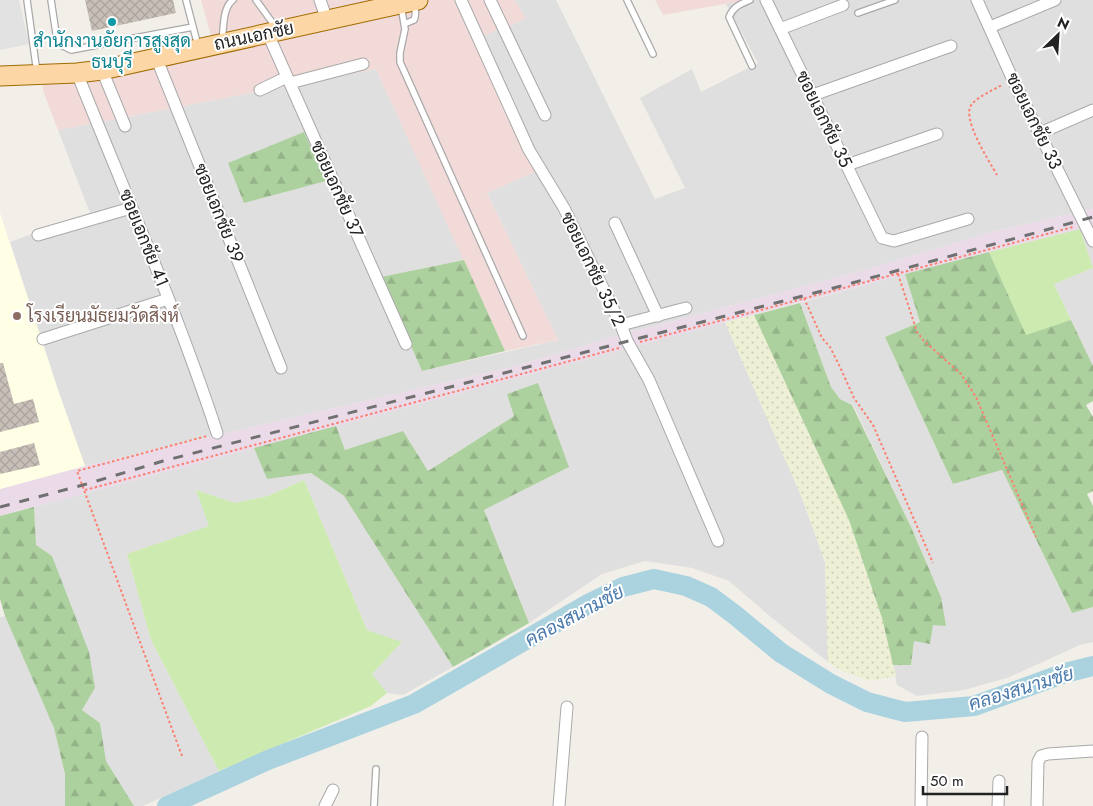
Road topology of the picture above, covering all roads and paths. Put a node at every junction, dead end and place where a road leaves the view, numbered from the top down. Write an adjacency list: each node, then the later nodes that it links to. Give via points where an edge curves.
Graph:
1 (27, 0): 33 (lane)
2 (52, 0): 20 (lane, via 57,40 72,50)
3 (186, 0): 20 (lane)
4 (233, 0): 24 (lane, via 226,14)
5 (256, 0): 23 (lane)
6 (320, 0): 18 (street)
7 (461, 0): 57 (street, ซอยเอกชัย 35/2, via 529,150 564,208)
8 (490, 0): 40 (street)
9 (627, 0): 27 (lane)
10 (750, 0): 30 (lane, via 739,4 729,17)
11 (766, 0): 22 (street, ซอยเอกชัย 35)
12 (894, 0): 17 (lane)
13 (977, 0): 21 (street, ซอยเอกชัย 33)
14 (1055, 0): 21 (street)
15 (411, 2): 18 (main road, ถนนเอกชัย); 19 (lane); 19 (lane, via 415,18)
16 (843, 5): 22 (street)
17 (858, 13)
18 (327, 20): 23 (main road, ถนนเอกชัย)
19 (404, 24): 58 (lane, via 400,62)
20 (192, 27): 26 (lane)
21 (990, 27): 36 (street, ซอยเอกชัย 33)
22 (780, 29): 38 (street, ซอยเอกชัย 35)
23 (273, 32): 24 (main road, ถนนเอกชัย); 35 (street, ซอยเอกชัย 37)
24 (222, 43): 26 (main road, ถนนเอกชัย)
25 (951, 46): 38 (street)
26 (198, 48): 28 (main road, ถนนเอกชัย)
27 (653, 54)
28 (156, 57): 31 (main road, ถนนเอกชัย); 62 (street, ซอยเอกชัย 39)
29 (363, 64): 35 (street)
30 (752, 66)
31 (102, 70): 32 (main road, ถนนเอกชัย); 41 (street)
32 (77, 73): 33 (main road, ถนนเอกชัย); 46 (street, ซอยเอกชัย 41)
33 (38, 75): 34 (main road, ถนนเอกชัย)
34 (0, 76)
35 (289, 80): 37 (street); 60 (street, ซอยเอกชัย 37)
36 (1013, 80): 42 (street, ซอยเอกชัย 33); 45 (path, via 980,98 969,110 970,124)
37 (260, 90)
38 (813, 95): 44 (street, ซอยเอกชัย 35)
39 (1093, 110): 42 (street)
40 (545, 115)
41 (125, 126)
42 (1040, 133): 49 (street, ซอยเอกชัย 33)
43 (937, 134): 44 (street)
44 (847, 165): 47 (street, ซอยเอกชัย 35, via 882,238 894,241)
45 (997, 175)
46 (131, 208): 50 (street); 54 (street, ซอยเอกชัย 41)
47 (968, 219)
48 (614, 223): 56 (street)
49 (1085, 224): 51 (street, ซอยเอกชัย 33); 52 (path)
50 (38, 235)
51 (1093, 240)
52 (898, 274): 53 (path); 65 (path, via 917,332 961,374 976,397)
53 (804, 298): 61 (path); 67 (path, via 854,398 873,425)
54 (168, 300): 59 (street); 63 (street, ซอยเอกชัย 41)
55 (686, 308): 56 (street)
56 (658, 316): 57 (street)
57 (621, 325): 61 (street, ซอยเอกชัย 35/2)
58 (523, 336)
59 (43, 339)
60 (406, 344)
61 (630, 345): 64 (path); 66 (street, ซอยเอกชัย 35/2, via 649,380)
62 (281, 368)
63 (217, 433): 64 (path, via 77,471)
64 (84, 490): 71 (path)
65 (1036, 537)
66 (718, 541)
67 (934, 563)
68 (567, 707): 77 (street)
69 (922, 737): 78 (street)
70 (1093, 751): 80 (street, via 1041,756 1038,762)
71 (182, 756)
72 (376, 769): 76 (lane)
73 (999, 781): 79 (street)
74 (333, 790): 75 (street)
75 (325, 806)
76 (374, 806)
77 (559, 806)
78 (921, 806)
79 (998, 806)
80 (1037, 806)

